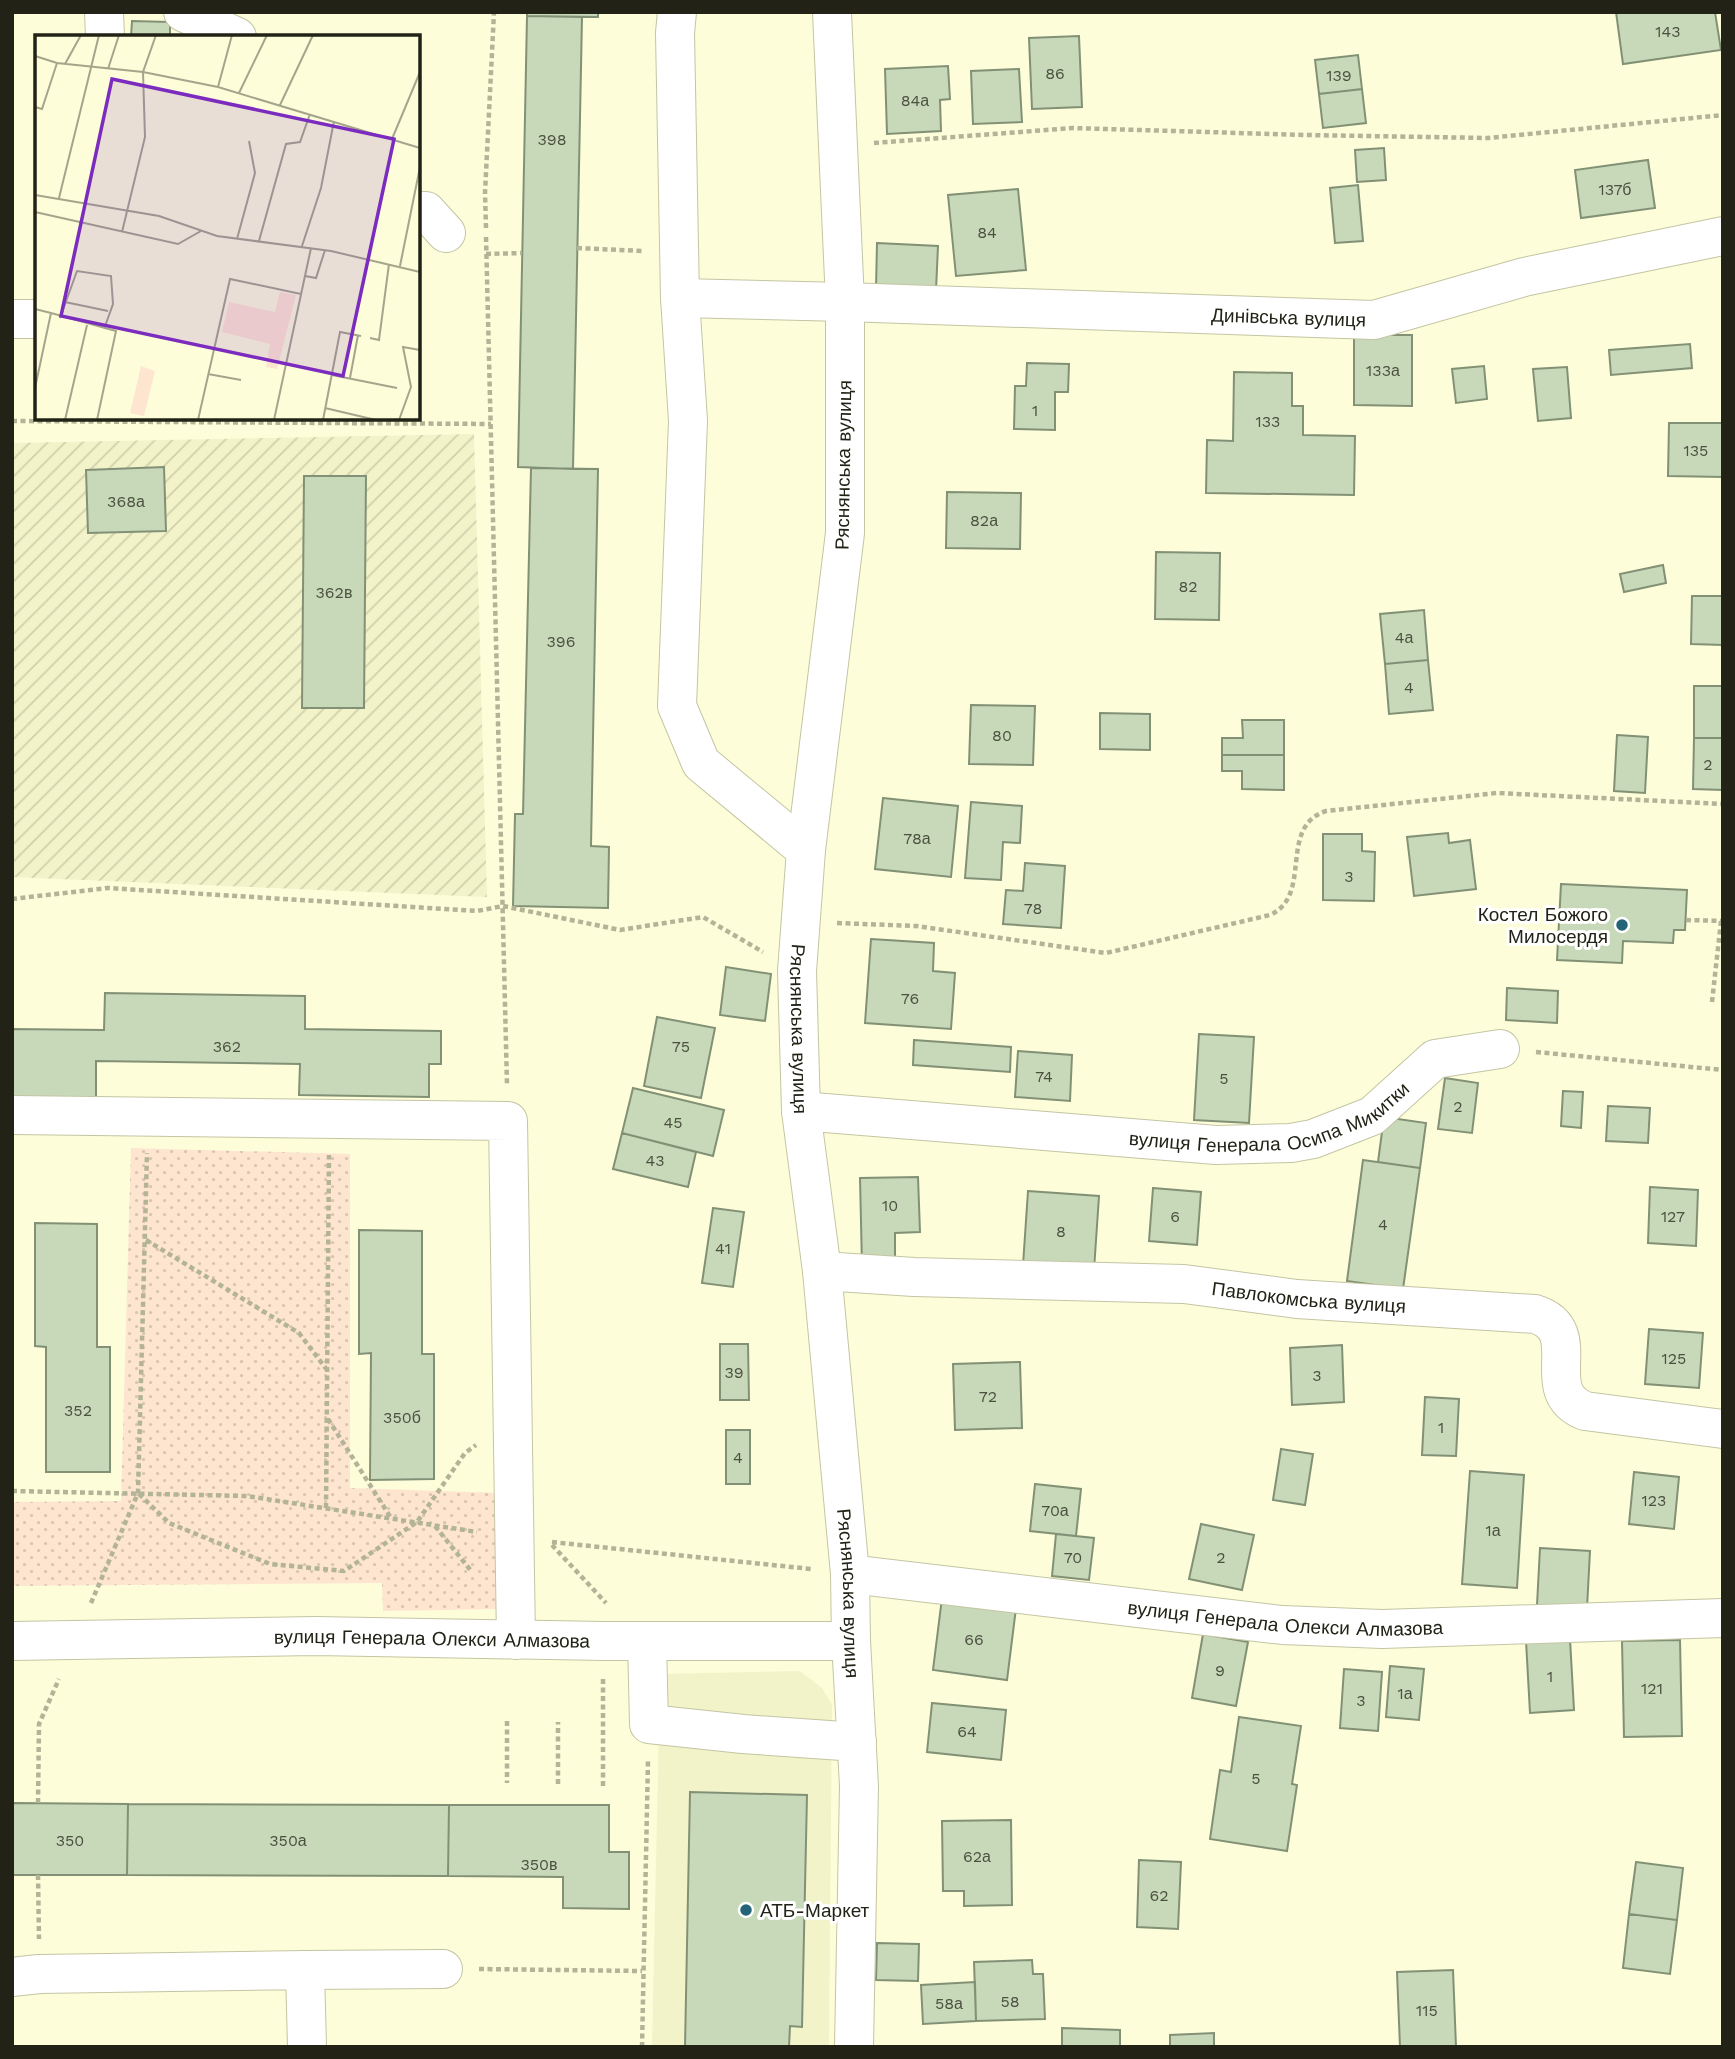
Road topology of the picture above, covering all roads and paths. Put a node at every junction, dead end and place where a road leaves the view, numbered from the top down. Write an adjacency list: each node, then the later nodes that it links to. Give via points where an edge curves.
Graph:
1 (104, 12): 6 (street)
2 (183, 12): 7 (street)
3 (494, 12): 14 (path)
4 (677, 12): 13 (street)
5 (832, 12): 9 (street, Ряснянська вулиця)
6 (104, 35)
7 (233, 35)
8 (1723, 115): 9 (path, via 1488,138 1073,128)
9 (839, 146): 16 (street, Ряснянська вулиця)
10 (1723, 236): 16 (street, Динівська вулиця, via 1524,277 1374,320)
11 (577, 248): 13 (path)
12 (522, 253): 14 (path)
13 (679, 253): 15 (street)
14 (486, 254): 20 (path)
15 (680, 299): 16 (street, Динівська вулиця); 22 (street, via 688,421 677,706 701,763)
16 (845, 302): 22 (street, Ряснянська вулиця, via 845,533)
17 (12, 319): 18 (street)
18 (35, 319)
19 (12, 421): 20 (path)
20 (491, 424): 24 (path)
21 (1723, 804): 27 (path, via 1497,793 1326,811 1306,822 1291,893 1280,911 1106,953 916,926)
22 (806, 850): 27 (street, Ряснянська вулиця)
23 (12, 899): 24 (path, via 108,888 477,911)
24 (503, 906): 28 (path, via 620,930 703,917); 36 (path)
25 (1686, 920): 26 (path)
26 (1722, 921): 29 (path)
27 (800, 922): 28 (street, Ряснянська вулиця)
28 (797, 971): 32 (street, Ряснянська вулиця)
29 (1712, 1002)
30 (1500, 1049): 31 (path); 32 (street, вулиця Генерала Осипа Микитки, via 1434,1059 1372,1116 1291,1143 1216,1145)
31 (1723, 1070)
32 (801, 1111): 38 (street, Ряснянська вулиця)
33 (12, 1115): 34 (street)
34 (148, 1117): 35 (street); 37 (path)
35 (329, 1119): 36 (street); 39 (path)
36 (508, 1121): 41 (street)
37 (145, 1239): 39 (path, via 299,1333); 44 (path)
38 (821, 1271): 42 (street, Павлокомська вулиця, via 1184,1284 1297,1299 1535,1314 1558,1328 1561,1384 1573,1406); 51 (street, Ряснянська вулиця)
39 (327, 1370): 40 (path)
40 (327, 1417): 45 (path); 46 (path)
41 (511, 1419): 47 (path, via 465,1453); 49 (street)
42 (1723, 1429)
43 (12, 1492): 44 (path)
44 (138, 1493): 45 (path, via 247,1496); 47 (path, via 169,1523 270,1564 344,1571); 52 (path)
45 (326, 1508): 46 (path)
46 (392, 1518): 47 (path)
47 (417, 1522): 48 (path)
48 (435, 1525): 49 (path); 50 (path)
49 (513, 1537): 51 (path); 55 (street)
50 (472, 1572)
51 (850, 1573): 53 (street, вулиця Генерала Олекси Алмазова, via 1282,1625 1382,1629); 56 (street, Ряснянська вулиця)
52 (101, 1580)
53 (1723, 1618)
54 (12, 1640): 55 (street, вулиця Генерала Олекси Алмазова, via 316,1636)
55 (516, 1640): 57 (street, вулиця Генерала Олекси Алмазова)
56 (851, 1641): 57 (street, вулиця Генерала Олекси Алмазова); 62 (street, Ряснянська вулиця)
57 (647, 1642): 61 (street)
58 (507, 1721): 63 (path)
59 (558, 1722): 64 (path)
60 (39, 1724): 65 (path)
61 (649, 1724): 62 (street); 69 (path)
62 (857, 1742): 73 (street, Ряснянська вулиця)
63 (507, 1783)
64 (558, 1784)
65 (38, 1804)
66 (38, 1875): 70 (path)
67 (443, 1969): 68 (street); 69 (path)
68 (305, 1970): 70 (street); 71 (street)
69 (642, 1971): 72 (path)
70 (26, 1976)
71 (307, 2047)
72 (642, 2047)
73 (854, 2047)

